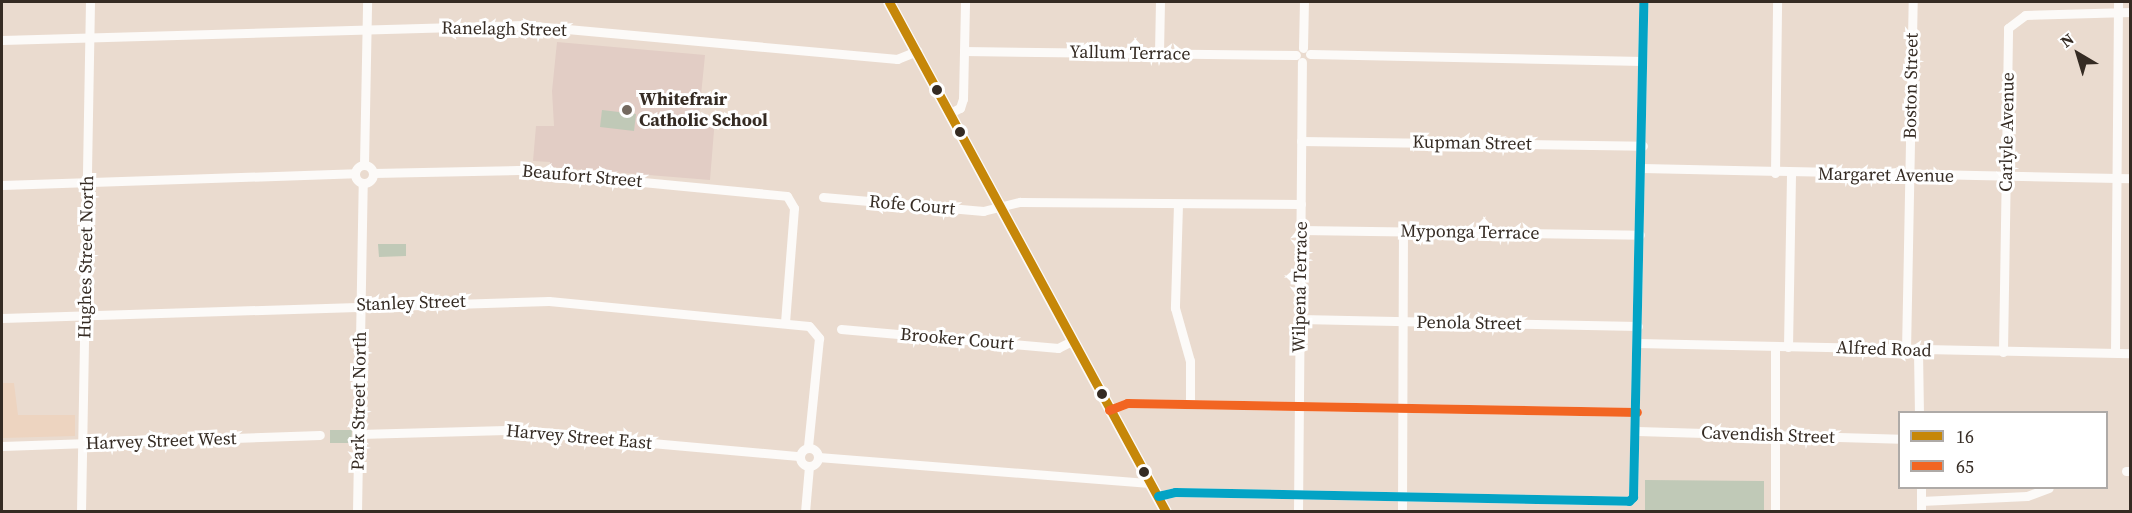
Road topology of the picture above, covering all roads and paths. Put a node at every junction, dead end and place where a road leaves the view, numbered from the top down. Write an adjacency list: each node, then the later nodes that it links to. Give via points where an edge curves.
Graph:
1 (90, 2): 13 (street, Hughes Street North)
2 (367, 2): 12 (street)
3 (889, 2): 15 (main road)
4 (965, 2): 16 (street)
5 (1160, 2): 18 (street)
6 (1304, 2): 17 (street)
7 (1643, 2): 20 (street)
8 (1776, 2): 28 (street)
9 (1913, 2): 30 (street, Boston Street)
10 (2118, 7): 11 (street); 31 (street, Carlyle Avenue, via 2025,15 2008,28); 32 (street)
11 (2130, 12)
12 (366, 29): 13 (street, Ranelagh Street); 15 (street, Ranelagh Street, via 523,25 897,59); 24 (street)
13 (89, 38): 14 (street, Ranelagh Street); 34 (street, Hughes Street North)
14 (2, 40)
15 (916, 51): 21 (main road)
16 (964, 51): 18 (street, Yallum Terrace); 21 (street, via 962,104)
17 (1307, 51): 19 (street); 20 (street)
18 (1159, 53): 19 (street, Yallum Terrace)
19 (1299, 58): 22 (street, Wilpena Terrace)
20 (1642, 61): 23 (street)
21 (950, 113): 40 (main road)
22 (1301, 141): 23 (street, Kupman Street); 39 (street, Wilpena Terrace)
23 (1643, 146): 25 (street)
24 (364, 164): 26 (street); 27 (street)
25 (1642, 168): 28 (street, Margaret Avenue); 43 (street)
26 (355, 173): 34 (street); 35 (street)
27 (373, 173): 35 (street, via 370,181); 49 (street, Beaufort Street, via 518,170 771,193 790,198 794,208)
28 (1775, 173): 29 (street, Margaret Avenue)
29 (1791, 174): 30 (street, Margaret Avenue); 55 (street)
30 (1908, 176): 31 (street, Margaret Avenue); 56 (street, Boston Street)
31 (2006, 177): 32 (street, Margaret Avenue); 58 (street, Carlyle Avenue)
32 (2117, 177): 33 (street, Margaret Avenue); 59 (street)
33 (2130, 178)
34 (87, 183): 36 (street); 45 (street, Hughes Street North)
35 (363, 183): 44 (street, Park Street North)
36 (2, 185)
37 (823, 197): 40 (street, Rofe Court, via 983,211)
38 (1178, 204): 39 (street); 40 (street, via 1020,202); 61 (street, via 1175,308 1190,361)
39 (1301, 204): 41 (street, Wilpena Terrace)
40 (1000, 207): 52 (main road)
41 (1301, 230): 42 (street, Myponga Terrace); 47 (street, Wilpena Terrace)
42 (1403, 231): 43 (street, Myponga Terrace); 48 (street)
43 (1640, 235): 50 (street)
44 (362, 304): 45 (street, Stanley Street); 49 (street, Stanley Street, via 549,301); 68 (street, Park Street North)
45 (86, 315): 46 (street, Stanley Street); 72 (street, Hughes Street North)
46 (2, 318)
47 (1300, 320): 48 (street, Penola Street); 62 (street, Wilpena Terrace)
48 (1403, 321): 50 (street, Penola Street); 63 (street)
49 (785, 323): 74 (street, Stanley Street, via 808,326 817,333)
50 (1638, 326): 53 (street)
51 (841, 330): 52 (street, Brooker Court, via 1058,348)
52 (1072, 341): 64 (main road)
53 (1637, 343): 54 (street, Alfred Road); 66 (street)
54 (1775, 347): 55 (street, Alfred Road); 70 (street)
55 (1788, 347): 56 (street, Alfred Road)
56 (1906, 351): 57 (street, Alfred Road)
57 (1918, 351): 58 (street, Alfred Road); 65 (street)
58 (2003, 352): 59 (street, Alfred Road)
59 (2115, 352): 60 (street, Alfred Road)
60 (2130, 353)
61 (1190, 404): 62 (street); 64 (street, via 1127,403)
62 (1299, 405): 63 (street); 81 (street, Wilpena Terrace)
63 (1403, 408): 66 (street); 83 (street)
64 (1109, 410): 78 (main road)
65 (1919, 411)
66 (1637, 412): 67 (street)
67 (1637, 431): 70 (street, Cavendish Street); 83 (street, via 1633,496 1629,501)
68 (359, 434): 75 (street, Harvey Street East, via 506,430); 86 (street, Park Street North)
69 (320, 435): 72 (street, Harvey Street West)
70 (1774, 436): 71 (street, Cavendish Street); 91 (street)
71 (1898, 439)
72 (82, 444): 73 (street, Harvey Street West); 85 (street, Hughes Street North)
73 (2, 446)
74 (808, 447): 75 (street); 76 (street)
75 (799, 456): 77 (street)
76 (818, 457): 77 (street); 78 (street)
77 (808, 466): 87 (street)
78 (1150, 483): 82 (main road)
79 (1921, 489): 84 (street)
80 (2046, 489): 84 (street, via 2027,496)
81 (1298, 495): 82 (street, via 1175,492); 83 (street); 89 (street, Wilpena Terrace)
82 (1158, 496): 88 (main road)
83 (1402, 498): 90 (street)
84 (1921, 501): 92 (street)
85 (81, 512)
86 (357, 512)
87 (805, 512)
88 (1166, 512)
89 (1298, 512)
90 (1401, 512)
91 (1775, 512)
92 (1921, 512)

